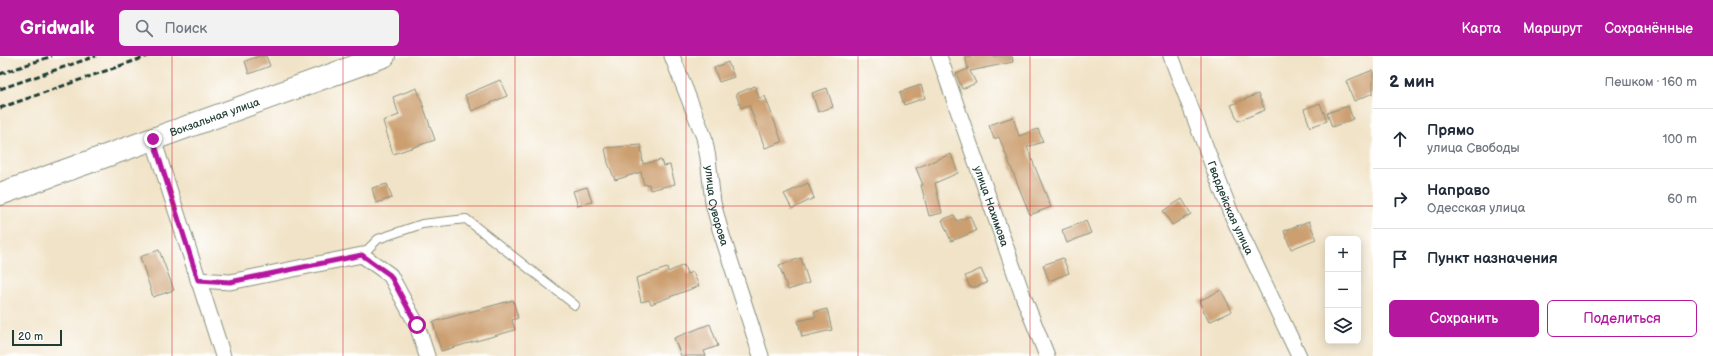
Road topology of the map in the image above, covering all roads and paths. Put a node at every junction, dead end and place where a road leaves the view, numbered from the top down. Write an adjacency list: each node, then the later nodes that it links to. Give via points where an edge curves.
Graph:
1 (384, 56): 5 (main road, Вокзальная улица)
2 (672, 56): 12 (street, улица Суворова, via 704,137 713,203)
3 (939, 56): 13 (street, улица Нахимова, via 1023,296)
4 (1171, 56): 14 (street, Гвардейская улица, via 1230,211)
5 (153, 139): 6 (main road, Вокзальная улица); 8 (street)
6 (0, 194)
7 (362, 255): 8 (street, via 230,282); 9 (lane, via 378,239 422,224 466,219); 11 (street, via 390,275 417,325)
8 (198, 280): 10 (street)
9 (575, 306)
10 (223, 356)
11 (427, 356)
12 (761, 356)
13 (1047, 356)
14 (1299, 356)

